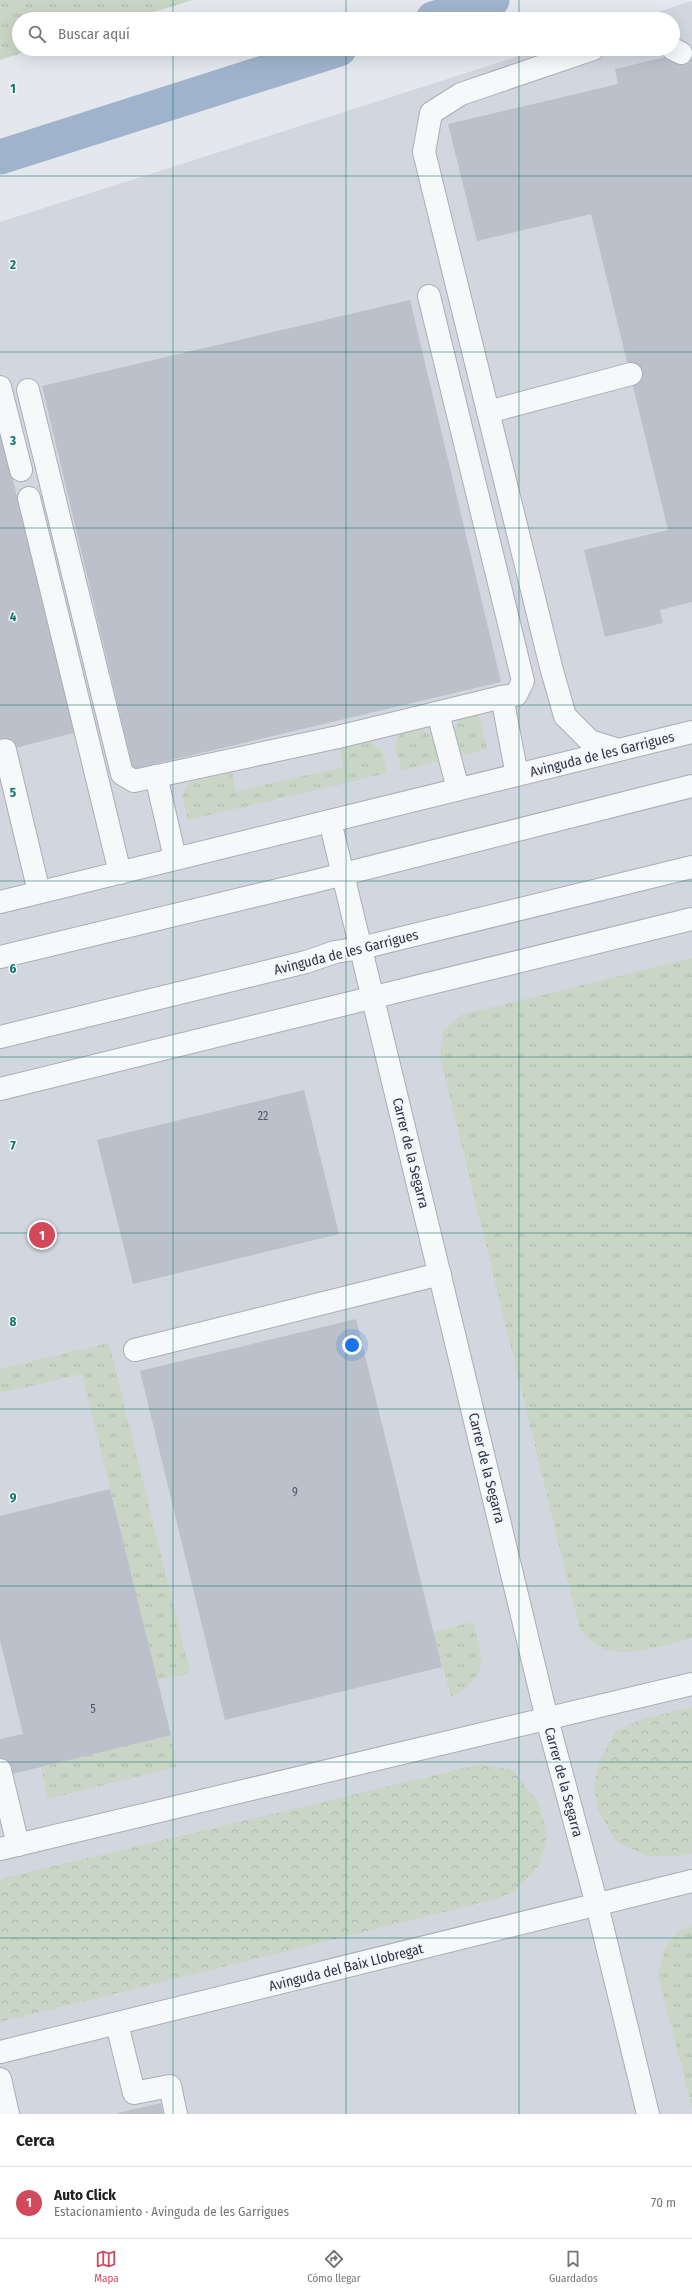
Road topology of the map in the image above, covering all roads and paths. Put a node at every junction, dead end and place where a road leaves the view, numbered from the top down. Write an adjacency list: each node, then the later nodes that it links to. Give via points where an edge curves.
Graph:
1 (572, 56): 6 (street, via 461,94 431,113 424,152)
2 (429, 296): 9 (street, via 524,681 516,695)
3 (631, 374): 6 (street)
4 (0, 387): 7 (street)
5 (28, 390): 15 (street, via 122,774 134,781)
6 (488, 412): 13 (street, via 565,716 590,741)
7 (21, 470)
8 (29, 498): 21 (street)
9 (502, 697): 10 (street); 14 (street, via 503,713)
10 (438, 713): 15 (street); 17 (street)
11 (692, 732): 13 (street, Avinguda de les Garrigues)
12 (6, 750): 23 (street)
13 (618, 750): 14 (street, Avinguda de les Garrigues)
14 (517, 775): 17 (street, Avinguda de les Garrigues)
15 (156, 776): 19 (street)
16 (692, 786): 22 (street)
17 (458, 789): 18 (street, Avinguda de les Garrigues)
18 (330, 821): 19 (street, Avinguda de les Garrigues); 22 (street, Carrer de la Segarra)
19 (175, 858): 21 (street, Avinguda de les Garrigues)
20 (692, 867): 26 (street, Avinguda de les Garrigues)
21 (120, 873): 23 (street, Avinguda de les Garrigues)
22 (343, 873): 26 (street, Carrer de la Segarra); 27 (street)
23 (39, 892): 24 (street, Avinguda de les Garrigues)
24 (0, 902)
25 (692, 919): 28 (street)
26 (362, 948): 28 (street, Carrer de la Segarra); 29 (street, Avinguda de les Garrigues, via 335,952 306,962)
27 (0, 957)
28 (373, 997): 30 (street); 31 (street, Carrer de la Segarra)
29 (0, 1037)
30 (0, 1089)
31 (440, 1274): 32 (street); 34 (street, Carrer de la Segarra)
32 (134, 1350)
33 (692, 1684): 34 (street)
34 (547, 1718): 36 (street); 38 (street, Carrer de la Segarra)
35 (0, 1770): 36 (street)
36 (9, 1847)
37 (692, 1882): 38 (street, Avinguda del Baix Llobregat)
38 (597, 1905): 39 (street, Avinguda del Baix Llobregat); 44 (street, Carrer de la Segarra)
39 (117, 2024): 40 (street, Avinguda del Baix Llobregat); 43 (street, via 134,2093 170,2086)
40 (0, 2052)
41 (0, 2079): 42 (street)
42 (8, 2114)
43 (176, 2114)
44 (648, 2114)

